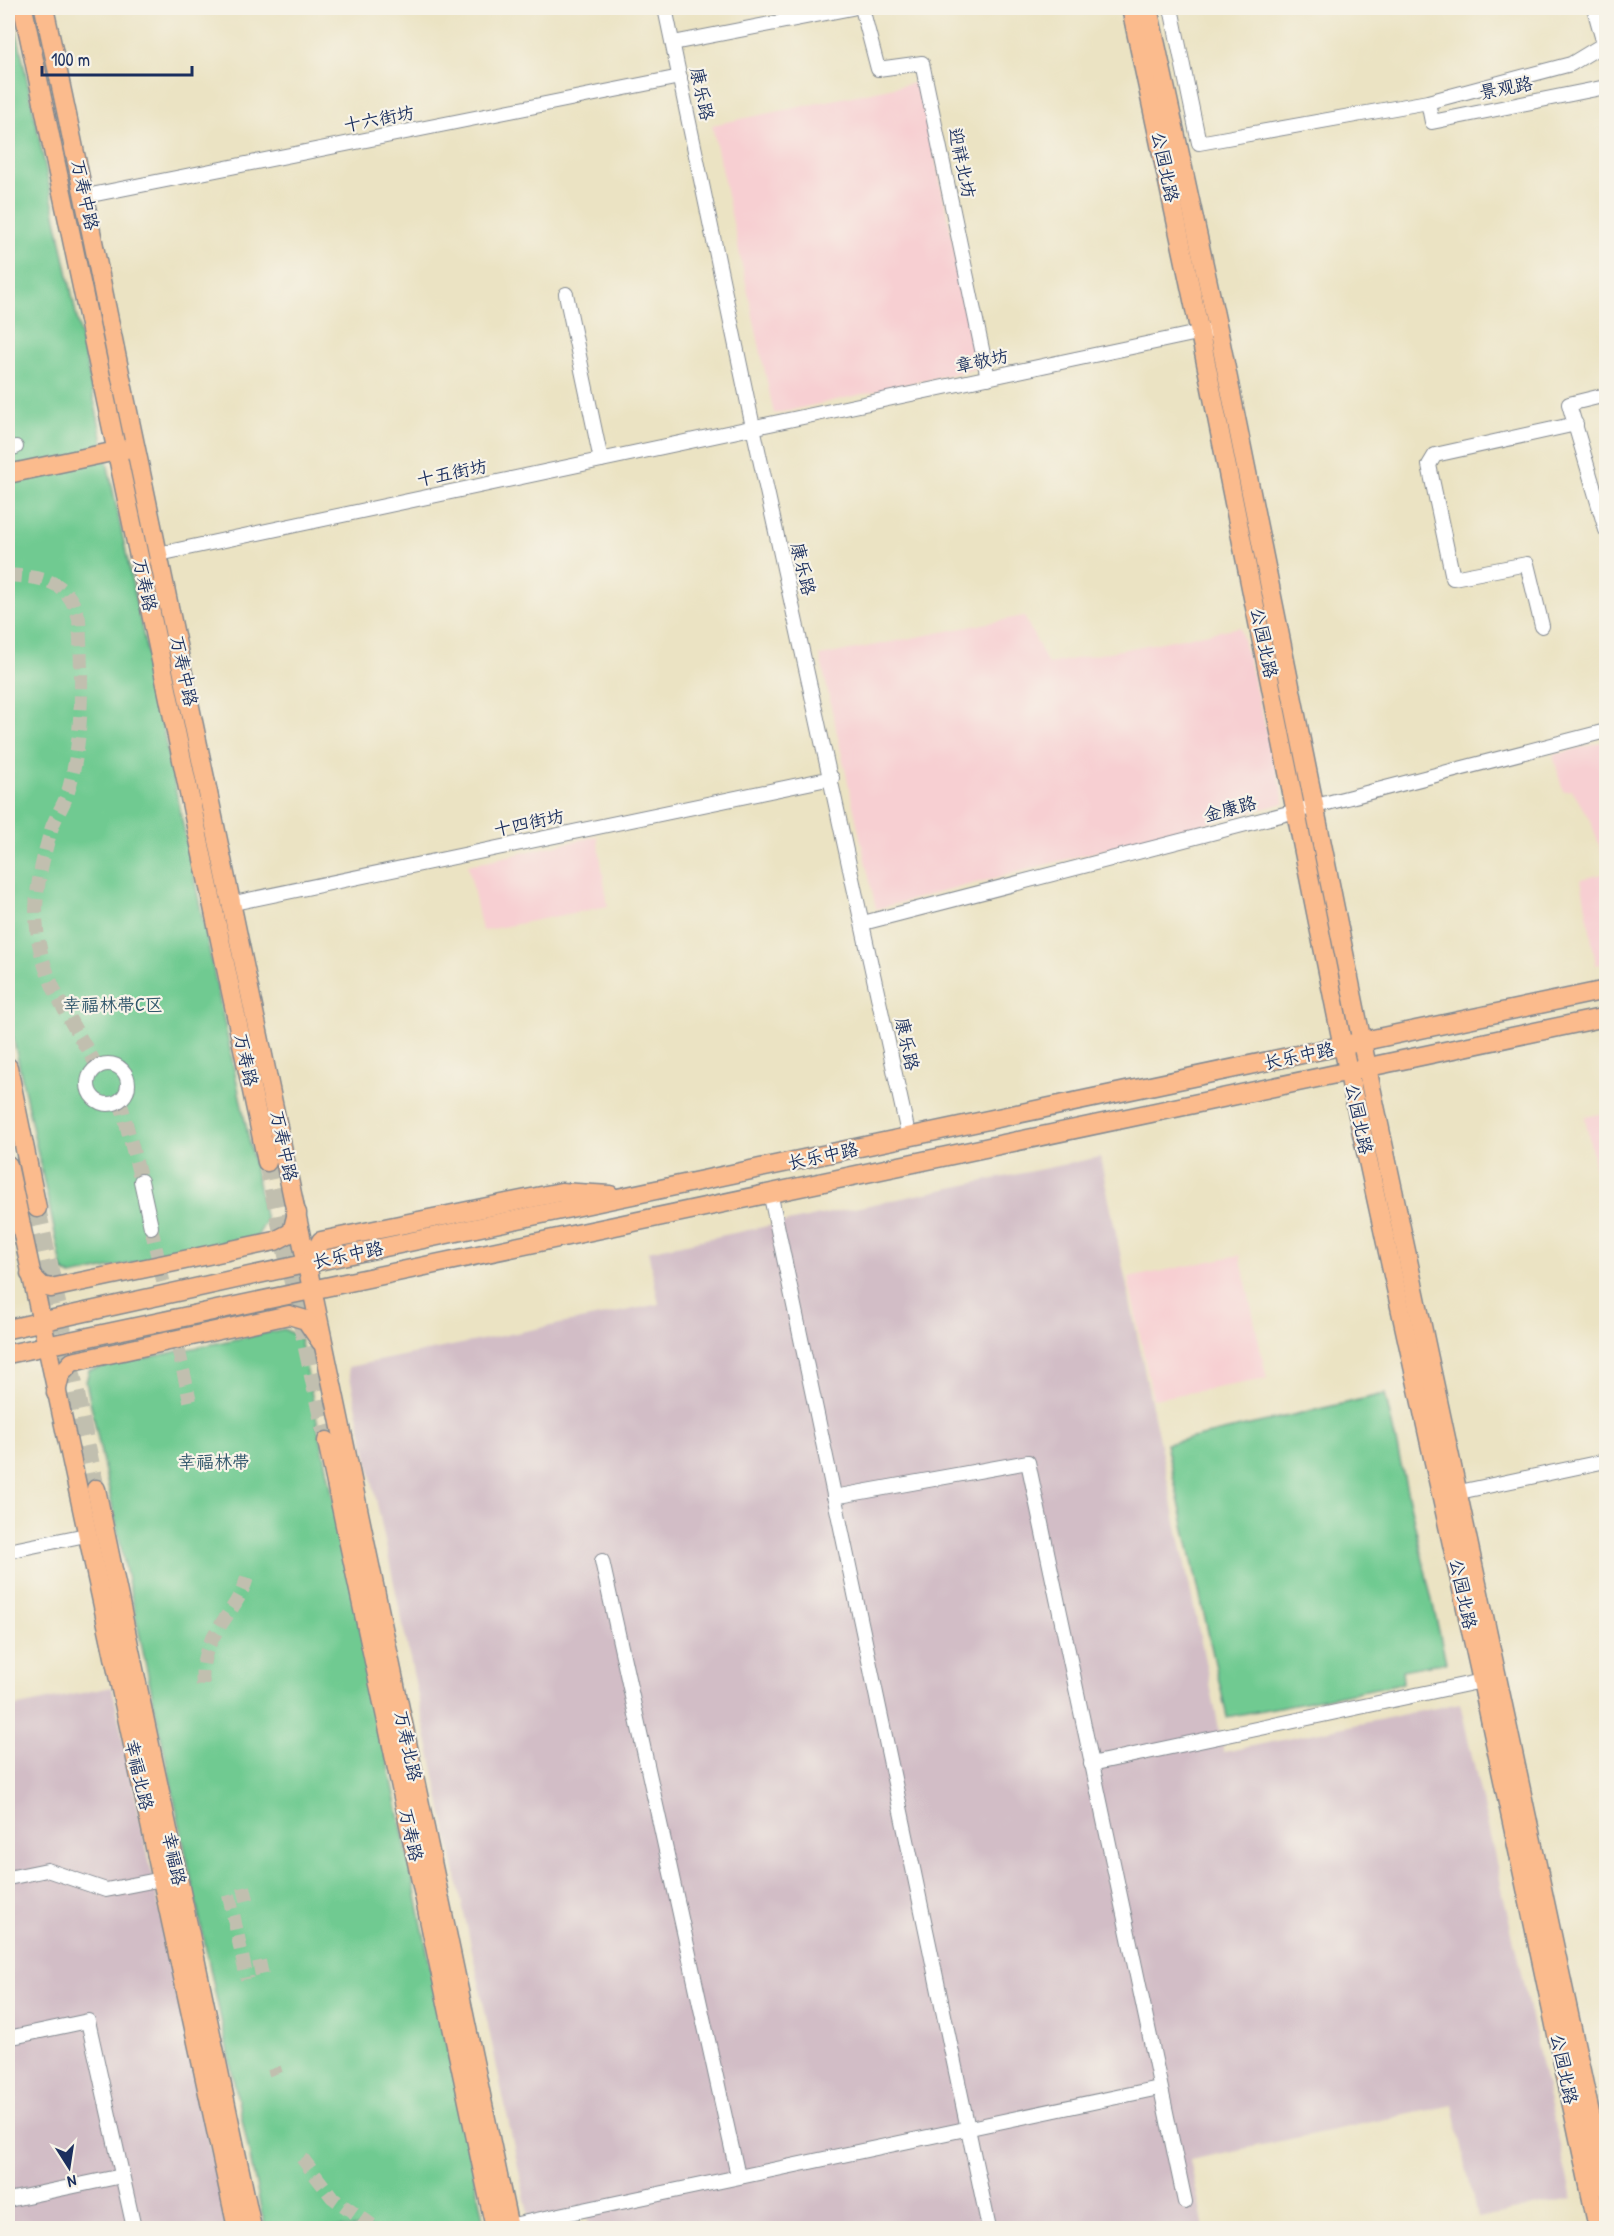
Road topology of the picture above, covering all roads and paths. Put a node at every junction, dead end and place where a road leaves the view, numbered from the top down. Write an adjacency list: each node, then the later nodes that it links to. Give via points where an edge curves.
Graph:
1 (23, 8): 15 (main road, 万寿路)
2 (44, 8): 14 (main road, 万寿中路)
3 (665, 8): 10 (street, 康乐路)
4 (852, 8): 10 (street)
5 (862, 8): 19 (street, 迎祥北坊, via 878,69 922,63)
6 (1131, 8): 17 (main road, 公园北路)
7 (1148, 8): 17 (main road, 公园北路)
8 (1171, 8): 13 (street, via 1199,143)
9 (1594, 8): 13 (street, via 1604,44 1570,64)
10 (673, 43): 11 (street, 康乐路)
11 (680, 77): 14 (street, 十六街坊); 22 (street, 康乐路)
12 (1606, 87): 13 (street, 景观路, via 1432,122)
13 (1428, 102)
14 (86, 196): 18 (main road, 万寿中路)
15 (81, 286): 18 (main road); 24 (main road, 万寿路)
16 (566, 294): 25 (street)
17 (1209, 331): 19 (street, 章敬坊); 34 (main road, 公园北路)
18 (117, 351): 23 (main road, 万寿中路)
19 (988, 378): 22 (street, 章敬坊)
20 (1606, 395): 21 (street, via 1569,404)
21 (1576, 424): 27 (street); 29 (street, via 1435,455 1429,465 1454,579 1527,564)
22 (753, 427): 25 (street, 十五街坊); 33 (street, 康乐路)
23 (135, 447): 24 (main road); 28 (main road, 万寿中路)
24 (116, 451): 26 (main road); 32 (main road, 万寿路)
25 (601, 460): 28 (street, 十五街坊)
26 (8, 474)
27 (1606, 530)
28 (159, 554): 30 (main road, 万寿中路)
29 (1542, 626)
30 (180, 653): 32 (main road); 35 (main road, 万寿中路)
31 (1606, 731): 34 (street, 金康路)
32 (184, 769): 45 (main road, 万寿路)
33 (831, 778): 35 (street, 十四街坊); 36 (street, 康乐路)
34 (1306, 807): 36 (street, 金康路); 39 (main road, 公园北路); 40 (main road, 公园北路)
35 (234, 903): 51 (main road, 万寿中路)
36 (862, 923): 44 (street, 康乐路)
37 (1606, 990): 39 (main road, 长乐中路)
38 (1606, 1017): 42 (main road, 长乐中路)
39 (1363, 1043): 40 (main road, 长乐中路); 42 (main road, 公园北路)
40 (1343, 1047): 43 (main road, 公园北路); 44 (main road, 长乐中路)
41 (8, 1067): 50 (main road)
42 (1368, 1068): 43 (main road, 长乐中路); 66 (main road, 公园北路)
43 (1349, 1071): 49 (main road, 长乐中路); 66 (main road, 公园北路)
44 (909, 1138): 48 (main road, 长乐中路)
45 (267, 1162)
46 (8, 1165): 55 (main road, 幸福北路)
47 (141, 1180): 53 (street)
48 (693, 1184): 52 (main road); 54 (main road, 长乐中路)
49 (770, 1192): 52 (main road, 长乐中路); 67 (street)
50 (37, 1208)
51 (297, 1209): 54 (main road, 万寿中路); 55 (main road, via 292,1232 274,1241 51,1288 42,1286)
52 (698, 1209): 56 (main road, 长乐中路)
53 (151, 1227)
54 (309, 1263): 56 (main road, 万寿北路); 57 (main road, 长乐中路)
55 (30, 1275): 57 (main road, 幸福北路)
56 (314, 1289): 59 (main road, 长乐中路); 61 (main road, 万寿北路)
57 (40, 1321): 58 (main road, 长乐中路); 59 (main road, 幸福北路)
58 (8, 1329)
59 (45, 1347): 60 (main road, 长乐中路); 62 (main road, 幸福北路)
60 (8, 1354)
61 (329, 1360): 62 (main road, via 306,1320 289,1316 72,1362 60,1375); 83 (main road, 万寿北路)
62 (56, 1397): 68 (main road, 幸福北路)
63 (327, 1441): 83 (main road, 万寿路)
64 (1606, 1461): 66 (street)
65 (96, 1489): 86 (main road, 幸福路)
66 (1451, 1494): 71 (main road, 公园北路); 80 (main road, 公园北路)
67 (834, 1497): 72 (street, via 1028,1462); 77 (street)
68 (86, 1535): 69 (street); 74 (main road, 幸福北路)
69 (8, 1551)
70 (602, 1561): 79 (street)
71 (1482, 1681): 72 (street); 88 (main road, 公园北路)
72 (1091, 1764): 76 (street)
73 (8, 1878): 74 (street, via 47,1870 106,1890)
74 (162, 1879): 85 (main road, 幸福北路)
75 (8, 2038): 78 (street, via 88,2021)
76 (1159, 2088): 77 (street); 82 (street)
77 (968, 2127): 79 (street); 87 (street)
78 (122, 2176): 81 (street); 84 (street)
79 (738, 2176): 83 (street)
80 (1606, 2188)
81 (8, 2200)
82 (1185, 2202)
83 (504, 2228)
84 (134, 2229)
85 (237, 2229)
86 (252, 2229)
87 (989, 2229)
88 (1598, 2229)

